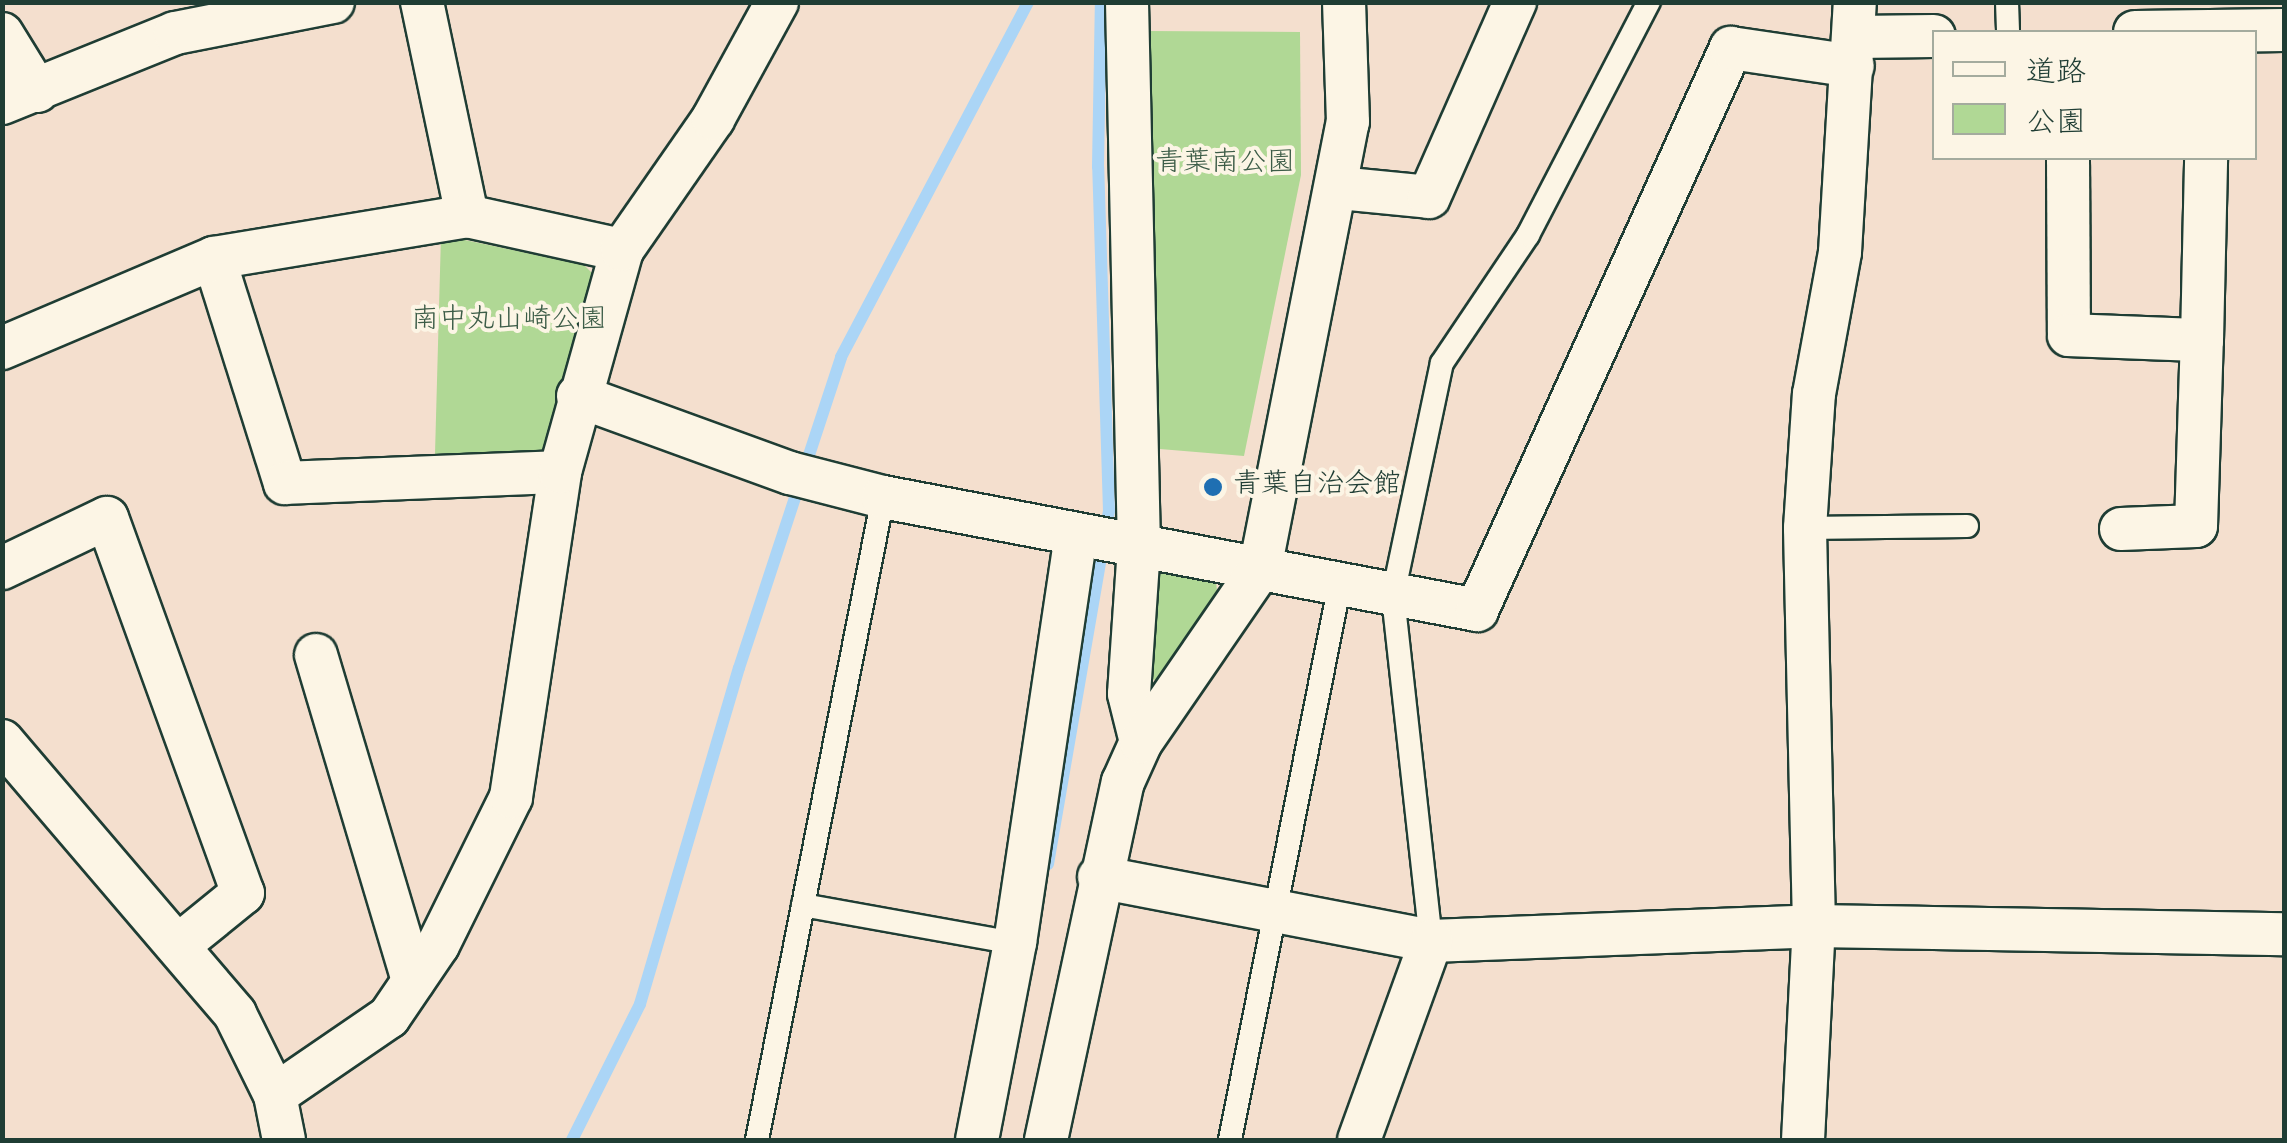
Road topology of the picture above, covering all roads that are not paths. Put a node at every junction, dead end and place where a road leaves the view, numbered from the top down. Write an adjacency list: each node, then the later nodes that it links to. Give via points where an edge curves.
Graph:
1 (334, 2): 9 (street)
2 (422, 2): 20 (street)
3 (777, 2): 21 (street, via 713,119)
4 (1127, 2): 31 (street)
5 (1344, 2): 19 (street, via 1348,122)
6 (1515, 2): 19 (street, via 1429,197)
7 (1648, 2): 35 (lane, via 1528,236 1442,363)
8 (2007, 2): 10 (lane)
9 (220, 14): 16 (street)
10 (2008, 30)
11 (2284, 30): 12 (street)
12 (2257, 31)
13 (2, 34): 16 (street)
14 (1854, 35): 15 (street); 29 (street, via 1840,252 1814,394); 35 (street, via 1731,48 1477,610)
15 (1932, 36)
16 (20, 97)
17 (2068, 160): 23 (street, via 2069,335)
18 (2206, 160): 23 (street)
19 (1338, 188): 33 (street)
20 (467, 216): 21 (street); 22 (street)
21 (622, 250): 25 (street)
22 (214, 258): 24 (street); 26 (street, via 285,483)
23 (2202, 340): 30 (street, via 2196,526)
24 (2, 348)
25 (578, 396): 26 (street); 27 (street, via 790,473)
26 (560, 472): 48 (street, via 511,797)
27 (884, 497): 31 (street); 41 (lane)
28 (1967, 526): 29 (lane)
29 (1806, 528): 43 (street)
30 (2121, 528)
31 (1107, 541): 33 (street); 38 (street); 46 (street)
32 (2, 568): 47 (street, via 107,518 243,894)
33 (1260, 570): 34 (street); 38 (street)
34 (1340, 584): 35 (street); 42 (lane)
35 (1393, 595): 45 (lane)
36 (316, 656): 48 (street)
37 (2, 741): 39 (street)
38 (1141, 742): 40 (street, via 1122,782)
39 (17, 782): 47 (street)
40 (1099, 877): 42 (street); 53 (street)
41 (802, 904): 46 (lane); 51 (lane)
42 (1273, 915): 45 (street); 54 (lane)
43 (1814, 926): 44 (street); 45 (street); 56 (street)
44 (2284, 934)
45 (1432, 941): 55 (street)
46 (1015, 942): 52 (street)
47 (180, 944): 49 (street, via 235,1014)
48 (413, 981): 49 (street, via 389,1016)
49 (275, 1095): 50 (street)
50 (284, 1140)
51 (757, 1140)
52 (976, 1140)
53 (1046, 1140)
54 (1230, 1140)
55 (1359, 1140)
56 (1803, 1140)

